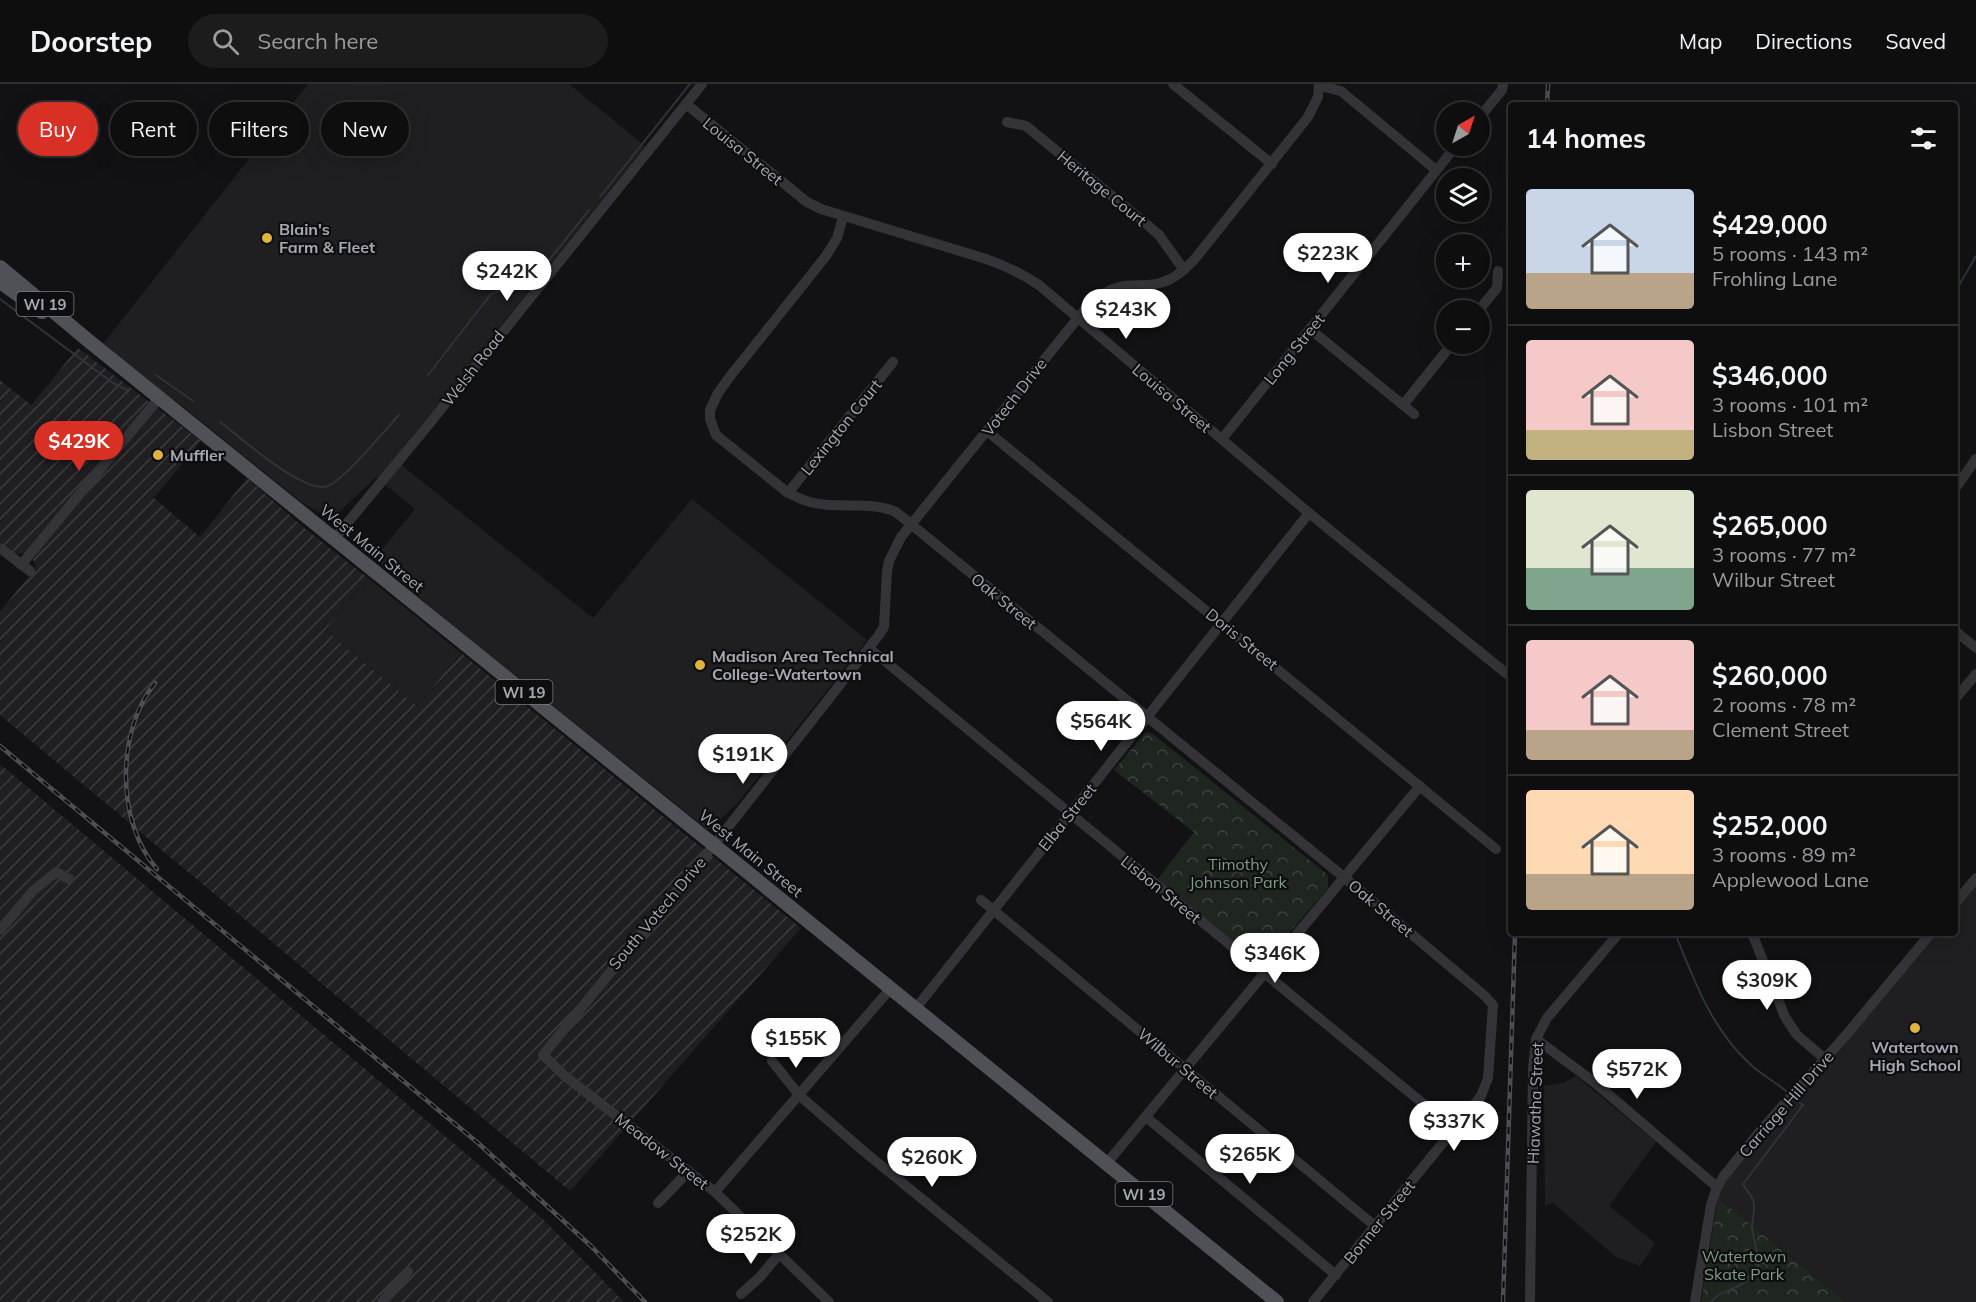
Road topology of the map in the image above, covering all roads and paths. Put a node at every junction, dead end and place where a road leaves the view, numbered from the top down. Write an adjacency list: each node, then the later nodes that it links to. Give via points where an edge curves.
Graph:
1 (702, 84): 6 (street, Welsh Road)
2 (1173, 84): 9 (street)
3 (1319, 85): 9 (street, Votech Drive, via 1308,117); 11 (street, via 1341,91)
4 (1503, 85): 5 (street)
5 (1490, 103)
6 (686, 104): 12 (street, Louisa Street, via 807,202); 33 (street, Welsh Road)
7 (1007, 122): 14 (street, Heritage Court, via 1026,126 1146,223)
8 (1448, 156): 10 (street, Long Street)
9 (1272, 164): 14 (street, Votech Drive)
10 (1438, 168)
11 (1436, 170): 19 (street, Long Street)
12 (843, 217): 18 (street, Louisa Street, via 1007,266 1039,285); 30 (street, Oak Street, via 826,256 730,375 710,410 716,435)
13 (0, 267): 20 (main road, West Main Street / WI 19)
14 (1184, 270): 18 (street, Votech Drive, via 1153,285 1113,289 1090,303)
15 (1498, 271): 17 (street, via 1497,288)
16 (0, 282): 20 (main road, West Main Street / WI 19)
17 (1487, 300)
18 (1077, 317): 26 (street, Votech Drive); 27 (street, Louisa Street)
19 (1310, 329): 24 (street); 27 (street, Long Street)
20 (90, 342): 23 (main road, West Main Street / WI 19)
21 (1444, 354): 24 (street)
22 (893, 362): 30 (street, Lexington Court)
23 (159, 398): 33 (main road, West Main Street / WI 19); 34 (street, via 26,568)
24 (1403, 405): 25 (street)
25 (1414, 414)
26 (987, 431): 32 (street, Votech Drive); 35 (street, Doris Street)
27 (1222, 439): 31 (street, Louisa Street)
28 (1976, 459): 29 (street)
29 (1958, 484)
30 (788, 493): 32 (street, Oak Street, via 811,503 885,508)
31 (1309, 513): 35 (street, Elba Street); 39 (street, Louisa Street)
32 (912, 525): 37 (street, Votech Drive, via 901,537 890,561 884,627); 42 (street, Oak Street)
33 (334, 539): 46 (main road, West Main Street / WI 19)
34 (0, 548)
35 (1222, 623): 42 (street, Elba Street); 44 (street, Doris Street)
36 (1958, 633): 38 (street)
37 (869, 648): 43 (street, Votech Drive); 45 (street, Lisbon Street)
38 (1976, 648)
39 (1507, 674)
40 (1976, 674): 41 (street)
41 (1958, 695)
42 (1146, 718): 45 (street, Elba Street); 48 (street, Oak Street)
43 (794, 743): 46 (street, South Votech Drive)
44 (1420, 786): 47 (street, Doris Street); 48 (street)
45 (1069, 814): 53 (street, Elba Street); 58 (street, Lisbon Street)
46 (714, 844): 60 (main road, West Main Street / WI 19); 63 (street, South Votech Drive)
47 (1496, 849)
48 (1345, 878): 58 (street); 59 (street, Oak Street)
49 (1976, 878): 51 (street)
50 (69, 879): 54 (street, via 56,873 33,891)
51 (1958, 899)
52 (981, 900): 53 (street, Wilbur Street)
53 (993, 910): 61 (street, Elba Street); 66 (street, Wilbur Street)
54 (0, 930)
55 (1616, 936): 62 (street, Hiawatha Street, via 1547,1018)
56 (1753, 936): 64 (street, via 1785,1017 1797,1035)
57 (1928, 936): 64 (street, Carriage Hill Drive)
58 (1264, 974): 66 (street); 69 (street, Lisbon Street)
59 (1472, 985): 69 (street, Bonner Street, via 1493,1005 1488,1078 1481,1096)
60 (891, 988): 61 (main road, West Main Street / WI 19); 67 (street)
61 (916, 1008): 70 (main road, West Main Street / WI 19)
62 (1536, 1039): 72 (street, via 1594,1082); 85 (street, Hiawatha Street)
63 (543, 1055): 71 (street, Meadow Street)
64 (1825, 1059): 72 (street, Carriage Hill Drive, via 1761,1130)
65 (771, 1061): 67 (street)
66 (1186, 1070): 68 (street); 75 (street, Wilbur Street)
67 (800, 1095): 73 (street); 82 (street)
68 (1146, 1117): 70 (street); 78 (street)
69 (1454, 1129): 75 (street, Bonner Street)
70 (1107, 1163): 83 (main road, West Main Street / WI 19)
71 (688, 1171): 73 (street, Meadow Street); 74 (street)
72 (1718, 1187): 86 (street, Carriage Hill Drive, via 1711,1205)
73 (715, 1192): 76 (street, Meadow Street)
74 (658, 1203)
75 (1375, 1226): 78 (street, Bonner Street)
76 (779, 1254): 79 (street); 81 (street, Meadow Street)
77 (408, 1272): 80 (street)
78 (1336, 1275): 84 (street, Bonner Street)
79 (741, 1294)
80 (382, 1302)
81 (829, 1302)
82 (1048, 1302)
83 (1277, 1302)
84 (1313, 1302)
85 (1530, 1302)
86 (1695, 1302)

